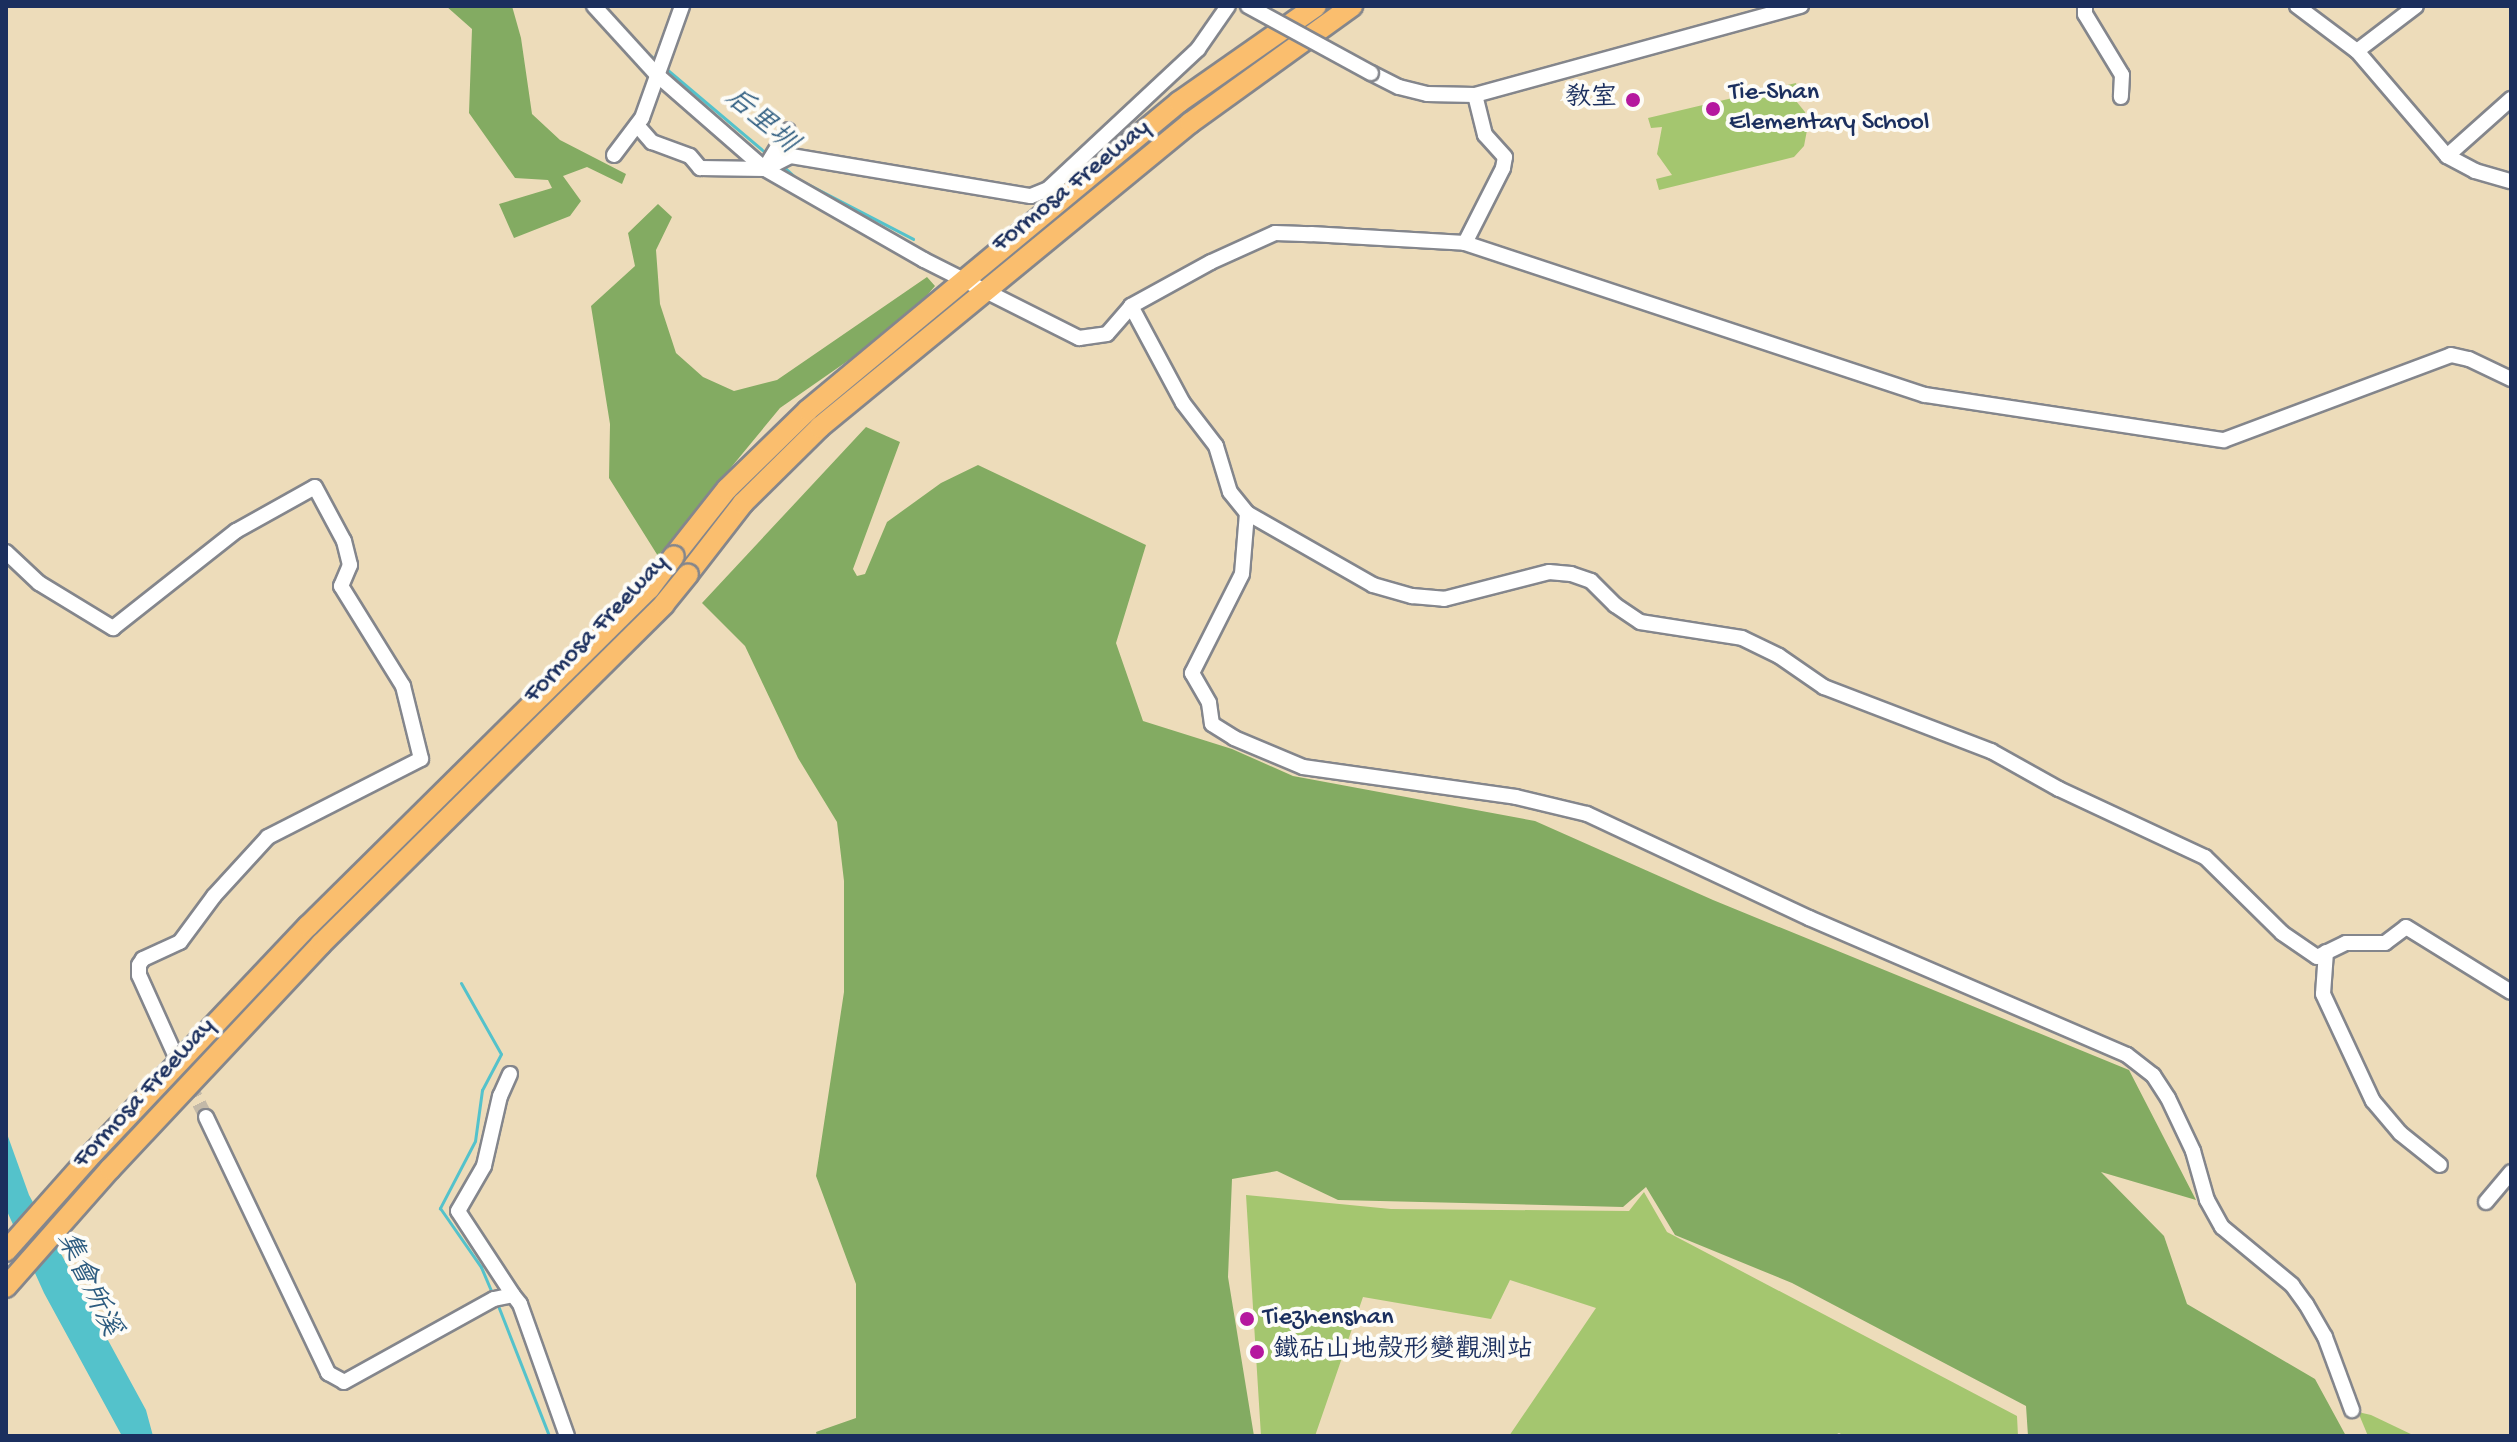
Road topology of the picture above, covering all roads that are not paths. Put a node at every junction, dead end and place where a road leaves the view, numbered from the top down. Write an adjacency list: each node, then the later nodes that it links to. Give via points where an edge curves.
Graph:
1 (594, 6): 12 (street)
2 (682, 6): 12 (street)
3 (1228, 6): 20 (street, via 1198,49 1048,189 1031,196 791,156)
4 (1248, 6): 13 (street, bridge, via 1399,87 1427,94)
5 (1316, 6): 35 (highway, Formosa Freeway, bridge, via 1179,102 808,410 727,489 649,589 308,926)
6 (1352, 6): 36 (highway, Formosa Freeway, bridge, via 1190,123 820,427 743,503 664,604 321,944)
7 (1801, 6): 13 (street)
8 (2085, 6): 14 (street, via 2122,75)
9 (2297, 6): 11 (street)
10 (2416, 6): 11 (street)
11 (2357, 51): 19 (street)
12 (656, 74): 16 (street); 20 (street)
13 (1475, 95): 22 (street, via 1485,135 1505,157)
14 (2121, 97)
15 (2511, 99): 19 (street)
16 (637, 125): 18 (street); 20 (street, via 652,142 690,156 700,168)
17 (788, 130): 20 (street)
18 (614, 155)
19 (2447, 156): 21 (street)
20 (765, 169): 23 (street, via 924,260 1079,338 1107,334)
21 (2511, 181)
22 (1465, 243): 23 (street, via 1275,233); 24 (street, via 1925,395 2224,440 2451,355)
23 (1131, 306): 25 (street, via 1183,403 1216,446 1230,492)
24 (2511, 379)
25 (1247, 513): 27 (street, via 1373,585 1412,596 1444,599 1549,572 1571,574 1591,581 1640,622 1742,638 1824,687 1991,751 2205,857 2282,933 2317,957); 38 (street, via 1242,574 1192,673 1209,703 1212,724 1303,767 1516,797 1587,814 1809,918 2127,1055 2153,1075 2168,1098 2222,1227 2292,1285 2306,1304 2325,1337)
26 (6, 552): 29 (street, via 39,583 113,628 236,531 315,487 347,553 350,565 341,586 403,686 421,759 268,837 180,942 139,965)
27 (2326, 952): 28 (street, via 2346,943 2385,943 2406,927); 32 (street, via 2323,994 2373,1101 2400,1133)
28 (2511, 992)
29 (180, 1066)
30 (510, 1074): 37 (street, via 484,1166 458,1211)
31 (206, 1117): 37 (street, via 328,1373 336,1380 344,1382 494,1299)
32 (2440, 1165)
33 (2511, 1172): 34 (street)
34 (2486, 1202)
35 (6, 1251)
36 (6, 1287)
37 (513, 1295): 39 (street)
38 (2352, 1410)
39 (567, 1436)

